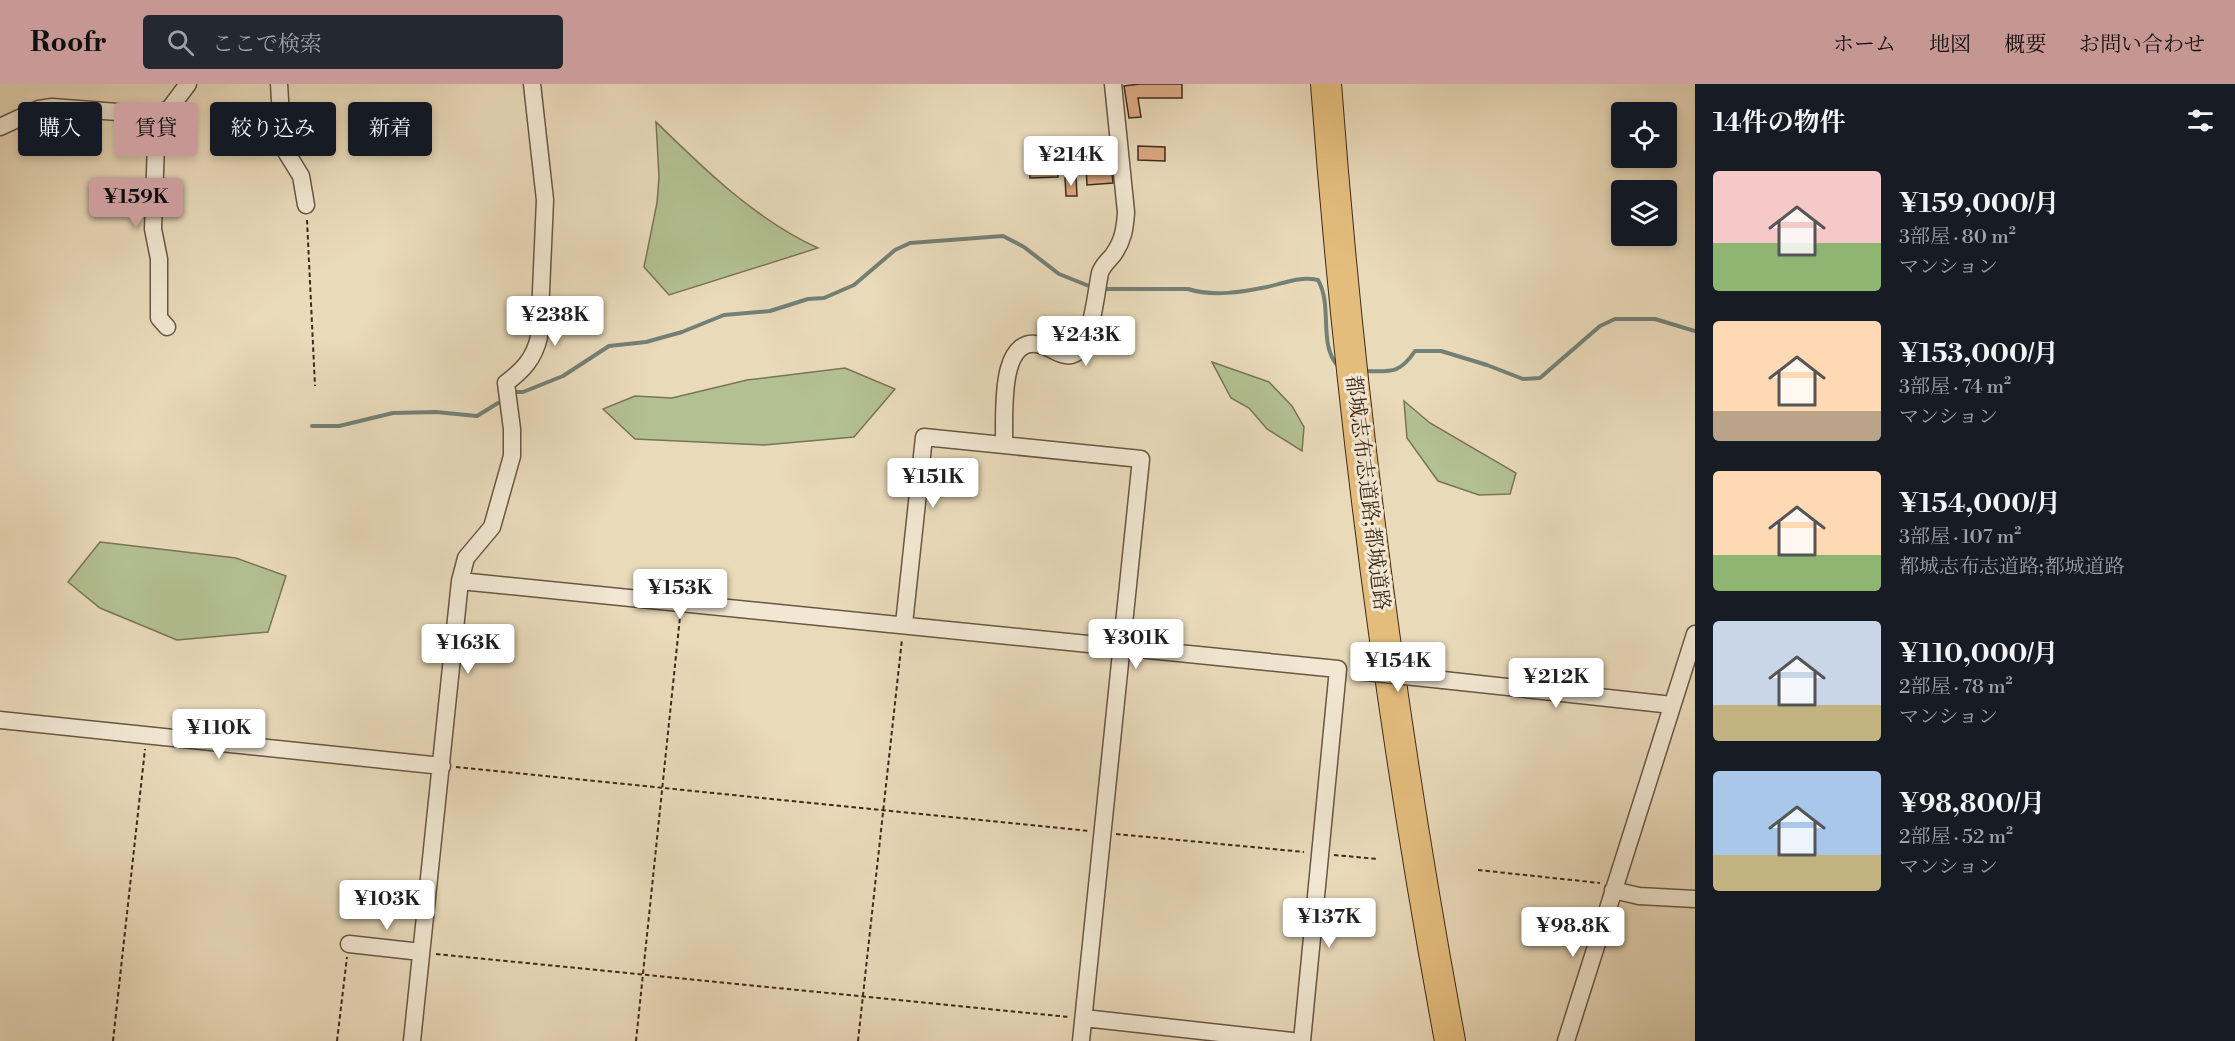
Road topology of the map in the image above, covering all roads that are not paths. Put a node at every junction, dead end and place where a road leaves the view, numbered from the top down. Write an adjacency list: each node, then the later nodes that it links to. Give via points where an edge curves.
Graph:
1 (188, 84): 6 (street)
2 (279, 84): 10 (street, via 283,147 302,176)
3 (532, 84): 13 (street, via 545,200 539,337 524,369 506,383 512,456 492,527 466,558)
4 (1113, 84): 12 (street, via 1125,233 1101,269 1088,334 1081,349 1066,355 1033,343 1022,347 1012,358 1006,376)
5 (1326, 84): 30 (highway, 都城志布志道路;都城道路, via 1355,407 1406,785)
6 (174, 102)
7 (114, 112): 8 (street, via 39,109)
8 (0, 128)
9 (156, 156): 11 (street, via 153,229 159,259 159,318)
10 (306, 205)
11 (167, 327)
12 (1004, 443): 14 (street, via 924,436); 16 (street, via 1141,459)
13 (460, 581): 14 (street); 20 (street)
14 (904, 624): 16 (street)
15 (1695, 634): 18 (street)
16 (1121, 646): 17 (street); 25 (street)
17 (1338, 669): 18 (street, bridge); 29 (street)
18 (1672, 705): 21 (street)
19 (0, 720): 20 (street)
20 (442, 766): 24 (street)
21 (1613, 887): 22 (street, via 1639,896); 31 (street)
22 (1695, 899)
23 (349, 944): 24 (street)
24 (421, 952): 26 (street)
25 (1084, 1018): 27 (street); 28 (street)
26 (412, 1041)
27 (1081, 1041)
28 (1292, 1041)
29 (1302, 1041)
30 (1450, 1041)
31 (1566, 1041)

